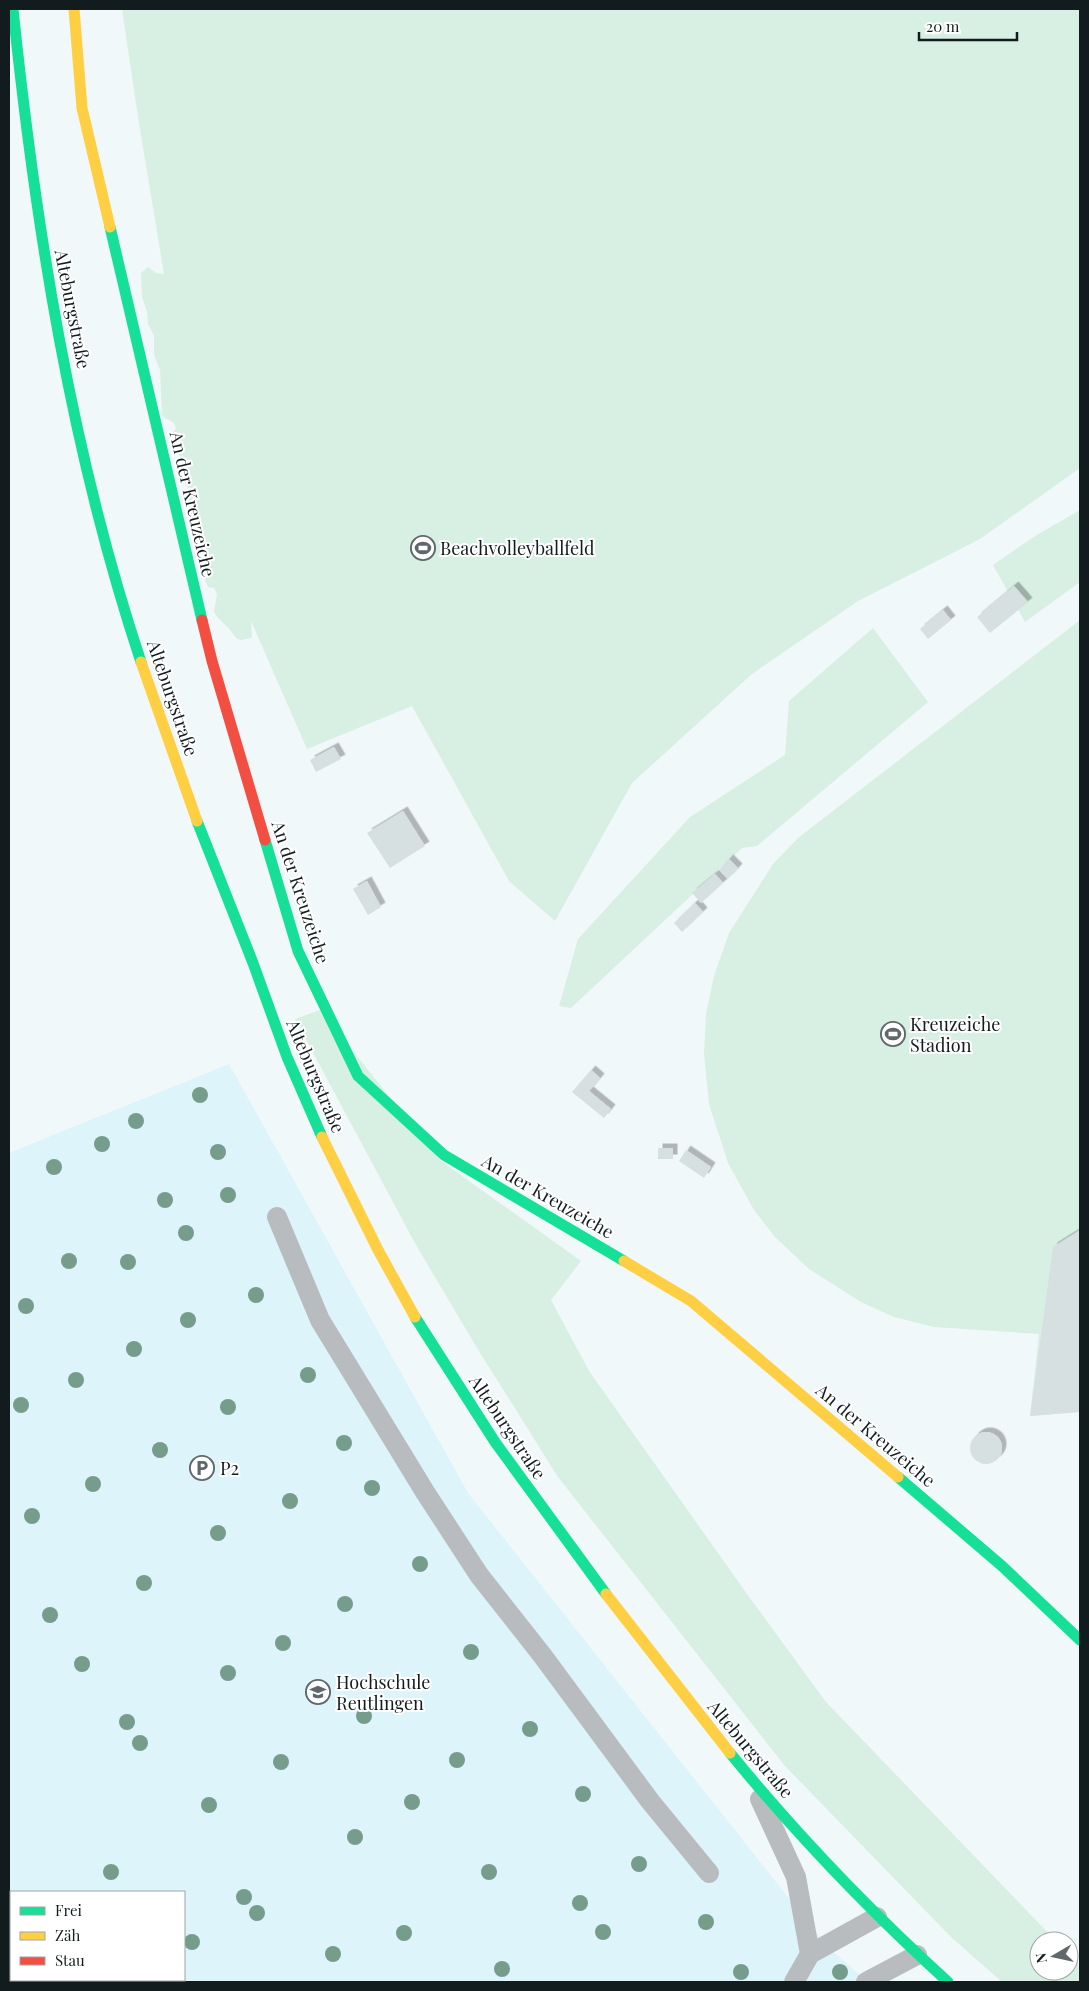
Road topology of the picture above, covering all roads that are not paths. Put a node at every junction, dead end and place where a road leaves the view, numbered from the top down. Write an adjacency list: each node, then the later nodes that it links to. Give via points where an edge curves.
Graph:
1 (13, 9): 5 (main road, Alteburgstraße, via 21,92 48,280 91,483 126,614 149,684 287,1056 322,1137 385,1265 446,1366 531,1493)
2 (74, 9): 4 (main road, An der Kreuzeiche, via 82,108 212,661 298,951 358,1076 444,1155 691,1301 1002,1566)
3 (276, 1217): 6 (lane, via 320,1320 479,1575 650,1801)
4 (1080, 1640)
5 (752, 1782): 7 (main road, Alteburgstraße); 8 (lane, via 796,1877)
6 (709, 1873)
7 (877, 1917): 8 (lane); 9 (main road, Alteburgstraße)
8 (810, 1954): 10 (lane)
9 (917, 1955): 11 (lane); 12 (main road, Alteburgstraße)
10 (794, 1982)
11 (866, 1982)
12 (948, 1982)

